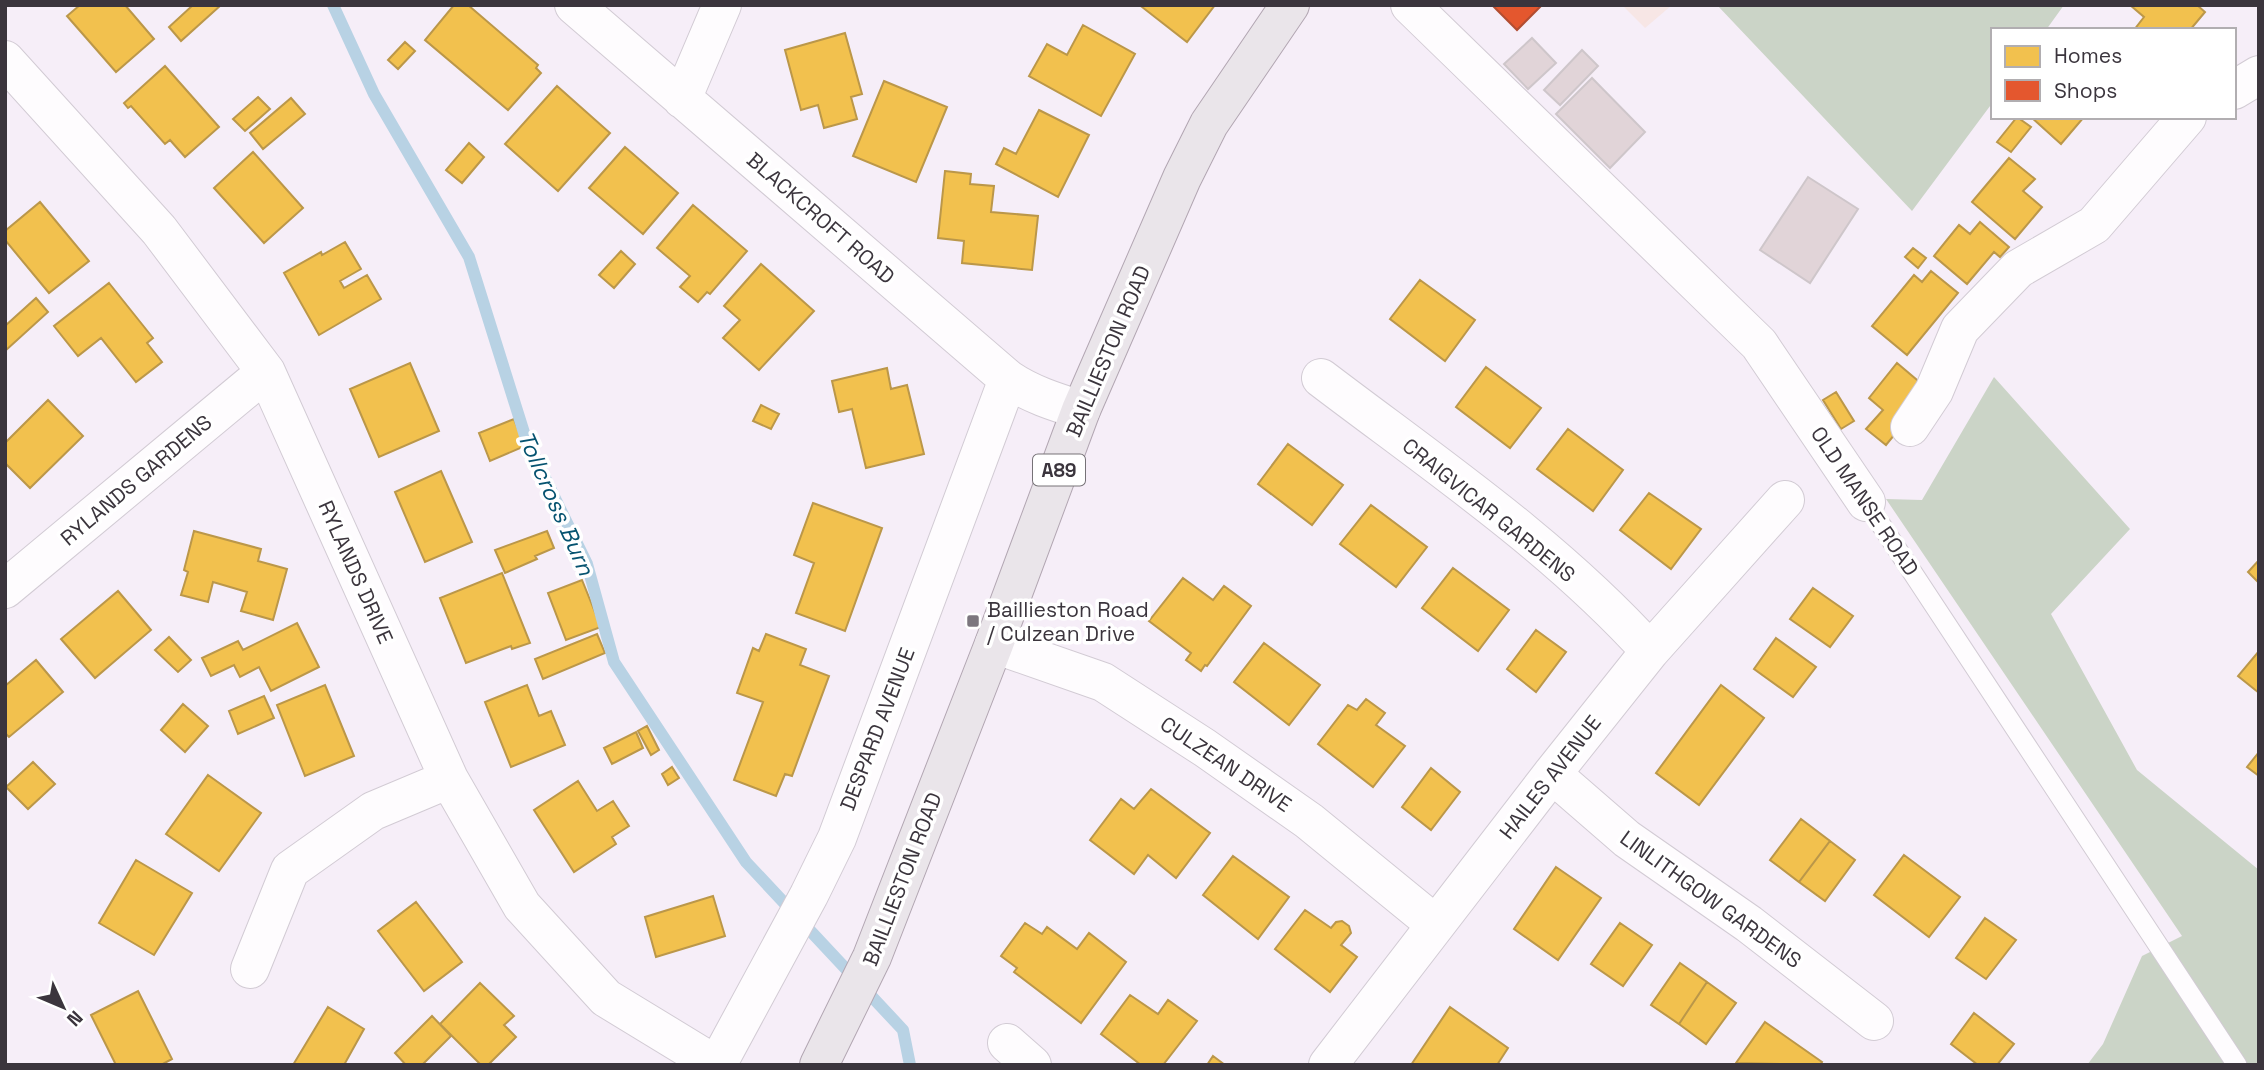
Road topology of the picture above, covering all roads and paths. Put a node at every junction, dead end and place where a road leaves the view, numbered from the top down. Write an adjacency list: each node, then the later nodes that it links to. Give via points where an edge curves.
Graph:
1 (573, 5): 8 (street, BLACKCROFT ROAD)
2 (722, 5): 8 (street)
3 (1290, 5): 13 (main road, BAILLIESTON ROAD / A89, via 1209,124)
4 (1410, 5): 16 (street, OLD MANSE ROAD, via 1759,344)
5 (2259, 75): 7 (street)
6 (11, 77): 10 (street, RYLANDS DRIVE, via 159,230)
7 (2236, 89)
8 (682, 99): 12 (street, BLACKCROFT ROAD)
9 (2185, 119): 14 (street, via 2094,225 2018,269 1960,329 1934,391)
10 (266, 372): 17 (street, RYLANDS GARDENS); 21 (street, RYLANDS DRIVE)
11 (1321, 378): 19 (street, CRAIGVICAR GARDENS, via 1544,549)
12 (1008, 379): 13 (street, BLACKCROFT ROAD, via 1022,389); 25 (street, DESPARD AVENUE, via 836,838)
13 (1081, 410): 18 (main road, BAILLIESTON ROAD / A89)
14 (1910, 427)
15 (1784, 500): 19 (street, HAILES AVENUE)
16 (1866, 502): 28 (lane, OLD MANSE ROAD)
17 (5, 589)
18 (994, 644): 22 (street, CULZEAN DRIVE, via 1102,682 1309,821); 26 (main road, BAILLIESTON ROAD / A89, via 872,957)
19 (1650, 652): 20 (street, HAILES AVENUE)
20 (1552, 774): 22 (street, HAILES AVENUE); 24 (street, LINLITHGOW GARDENS, via 1627,839 1749,924)
21 (449, 779): 23 (street, via 373,811 290,870); 25 (street, RYLANDS DRIVE, via 522,906 575,966 606,998)
22 (1435, 924): 27 (street, HAILES AVENUE)
23 (250, 969)
24 (1874, 1021)
25 (716, 1065)
26 (818, 1065)
27 (1328, 1065)
28 (2237, 1065)

